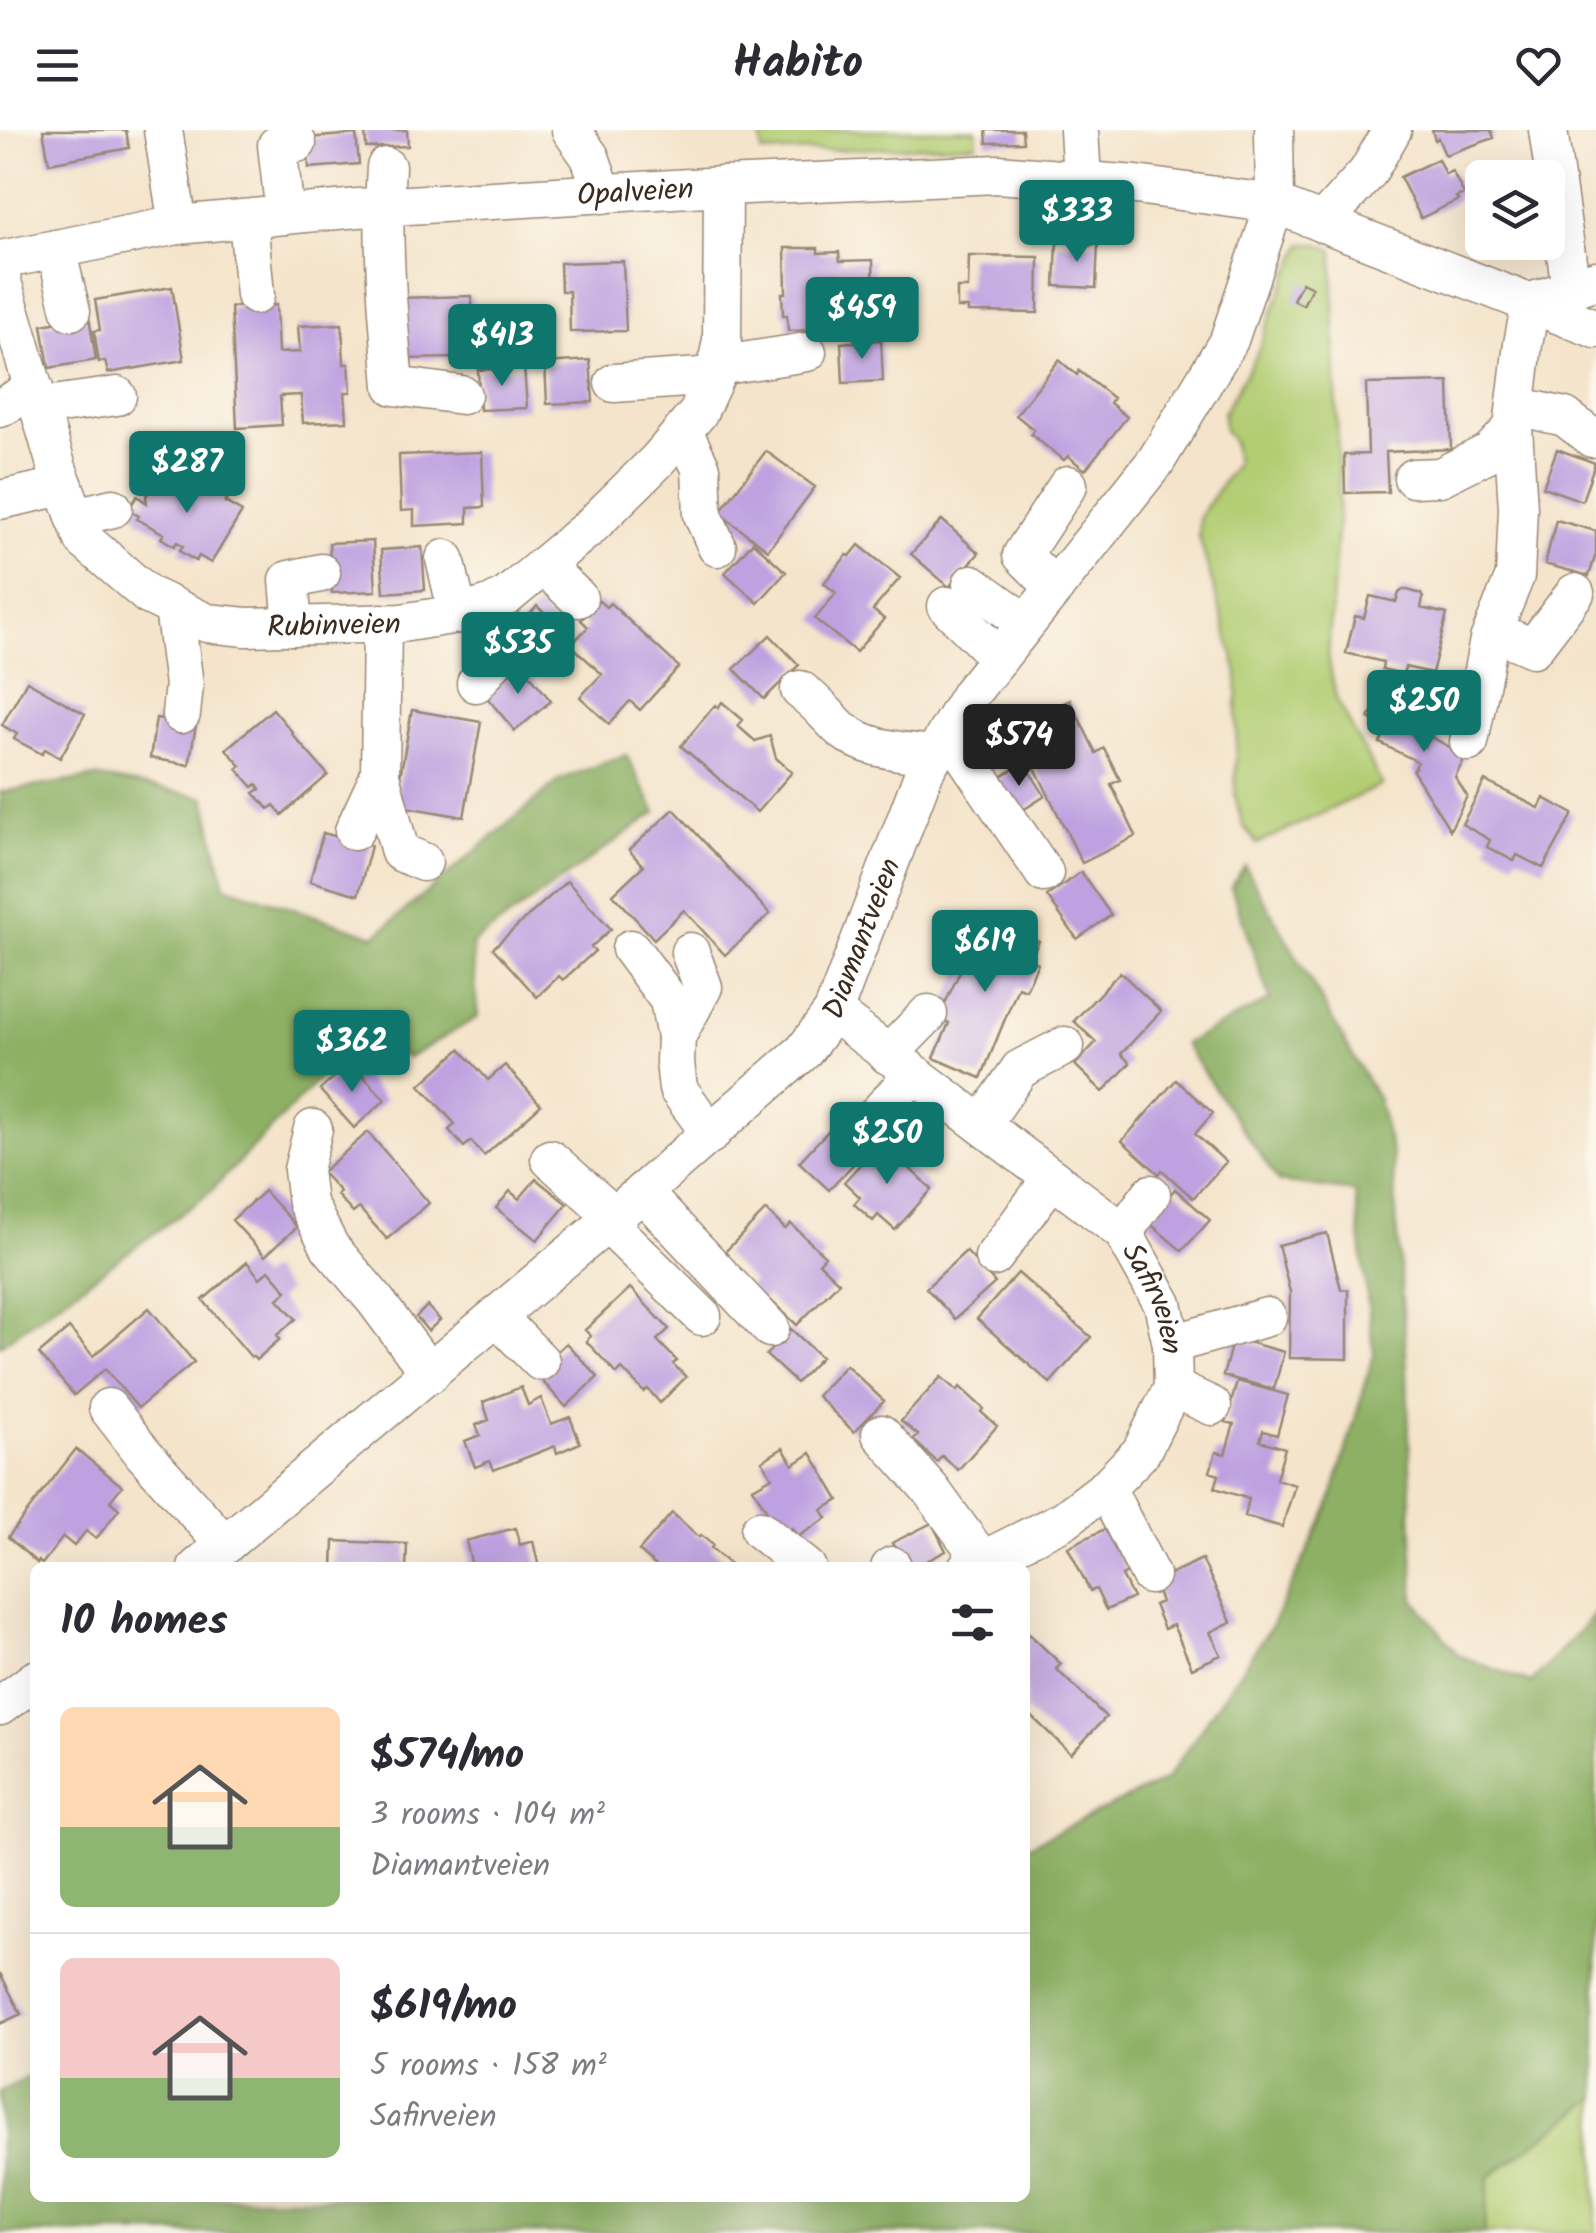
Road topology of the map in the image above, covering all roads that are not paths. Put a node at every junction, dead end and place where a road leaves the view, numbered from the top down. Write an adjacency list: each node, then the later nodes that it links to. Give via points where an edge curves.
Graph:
1 (162, 130): 16 (street)
2 (571, 130): 11 (street, via 590,156)
3 (1080, 130): 9 (street)
4 (1274, 130): 12 (street, Diamantveien)
5 (1392, 130): 15 (street, via 1368,172)
6 (1548, 130): 21 (street)
7 (298, 143): 14 (street, via 277,144)
8 (386, 168): 13 (street)
9 (1084, 182): 10 (street, Opalveien, via 998,174); 12 (street, Opalveien); 17 (street)
10 (723, 186): 11 (street, Opalveien); 27 (street, Rubinveien)
11 (603, 194): 13 (street, Opalveien)
12 (1275, 204): 15 (street, Opalveien); 45 (street, Diamantveien, via 1229,340 1156,461)
13 (383, 206): 14 (street, Opalveien); 30 (street, via 394,386)
14 (266, 217): 16 (street, Opalveien); 22 (street)
15 (1322, 222): 23 (street, Opalveien)
16 (178, 225): 18 (street, Opalveien)
17 (1085, 227)
18 (56, 249): 19 (street, Opalveien); 24 (street)
19 (0, 260)
20 (0, 275): 31 (street, Rubinveien)
21 (1584, 284): 23 (street)
22 (255, 295)
23 (1531, 302): 25 (street, Opalveien); 33 (street)
24 (71, 311)
25 (1596, 328)
26 (808, 352): 27 (street)
27 (716, 371): 28 (street); 34 (street, Rubinveien, via 698,413)
28 (614, 383)
29 (117, 396): 31 (street)
30 (462, 396)
31 (36, 398): 32 (street); 39 (street, Rubinveien)
32 (0, 408)
33 (1514, 417): 35 (street, via 1565,417); 36 (street, via 1490,452 1440,477); 53 (street, via 1515,576)
34 (682, 431): 41 (street, via 701,468 704,515); 43 (street, Rubinveien)
35 (1592, 438)
36 (1413, 478)
37 (1068, 485): 45 (street, via 1022,555)
38 (0, 500): 39 (street)
39 (70, 502): 40 (street); 48 (street, Rubinveien, via 84,540 148,595)
40 (113, 508)
41 (717, 547)
42 (445, 560): 49 (street)
43 (544, 566): 47 (street); 49 (street, Rubinveien, via 507,596)
44 (320, 573): 52 (street, via 288,580)
45 (1054, 588): 50 (street, Diamantveien)
46 (1575, 593): 53 (street, via 1533,648)
47 (578, 598)
48 (174, 608): 52 (street, Rubinveien, via 207,623); 57 (street)
49 (474, 610): 51 (street, Rubinveien); 55 (street, via 502,651)
50 (1026, 623): 54 (street, Diamantveien); 54 (street, via 959,595)
51 (382, 624): 52 (street, Rubinveien); 60 (street)
52 (292, 626)
53 (1492, 631): 58 (street)
54 (999, 658): 59 (street, Diamantveien)
55 (476, 683)
56 (800, 690): 59 (street, via 843,730 879,748)
57 (181, 714)
58 (1469, 742)
59 (941, 743): 63 (street); 66 (street, Diamantveien)
60 (380, 775): 61 (street); 62 (street, via 400,852)
61 (354, 831)
62 (423, 862)
63 (1044, 874)
64 (631, 949): 68 (street, via 668,1000)
65 (690, 952): 68 (street, via 702,986)
66 (833, 1012): 70 (street, Safirveien); 73 (street, Diamantveien, via 804,1051)
67 (928, 1014): 70 (street)
68 (676, 1037): 73 (street, via 678,1088)
69 (1065, 1046): 71 (street, via 1020,1069)
70 (902, 1065): 71 (street, Safirveien); 74 (street)
71 (982, 1124): 76 (street, Safirveien)
72 (313, 1130): 87 (street, via 303,1170 307,1203 330,1247)
73 (711, 1134): 78 (street, Diamantveien)
74 (858, 1135)
75 (550, 1158): 78 (street)
76 (1052, 1178): 79 (street, Safirveien); 80 (street)
77 (1151, 1194): 79 (street)
78 (621, 1210): 81 (street, Diamantveien); 82 (street); 84 (street)
79 (1122, 1232): 85 (street, Safirveien, via 1163,1304)
80 (994, 1257)
81 (497, 1316): 86 (street); 87 (street, Diamantveien)
82 (702, 1316)
83 (1267, 1317): 85 (street)
84 (770, 1328)
85 (1172, 1344): 88 (street, Safirveien)
86 (540, 1361)
87 (430, 1374): 94 (street, Diamantveien)
88 (1173, 1388): 89 (street); 92 (street, Safirveien, via 1141,1452)
89 (1212, 1406)
90 (108, 1408): 94 (street)
91 (882, 1434): 96 (street)
92 (1106, 1488): 96 (street, Safirveien); 97 (street)
93 (760, 1530): 95 (street)
94 (211, 1556)
95 (800, 1562)
96 (989, 1562)
97 (1150, 1575)

